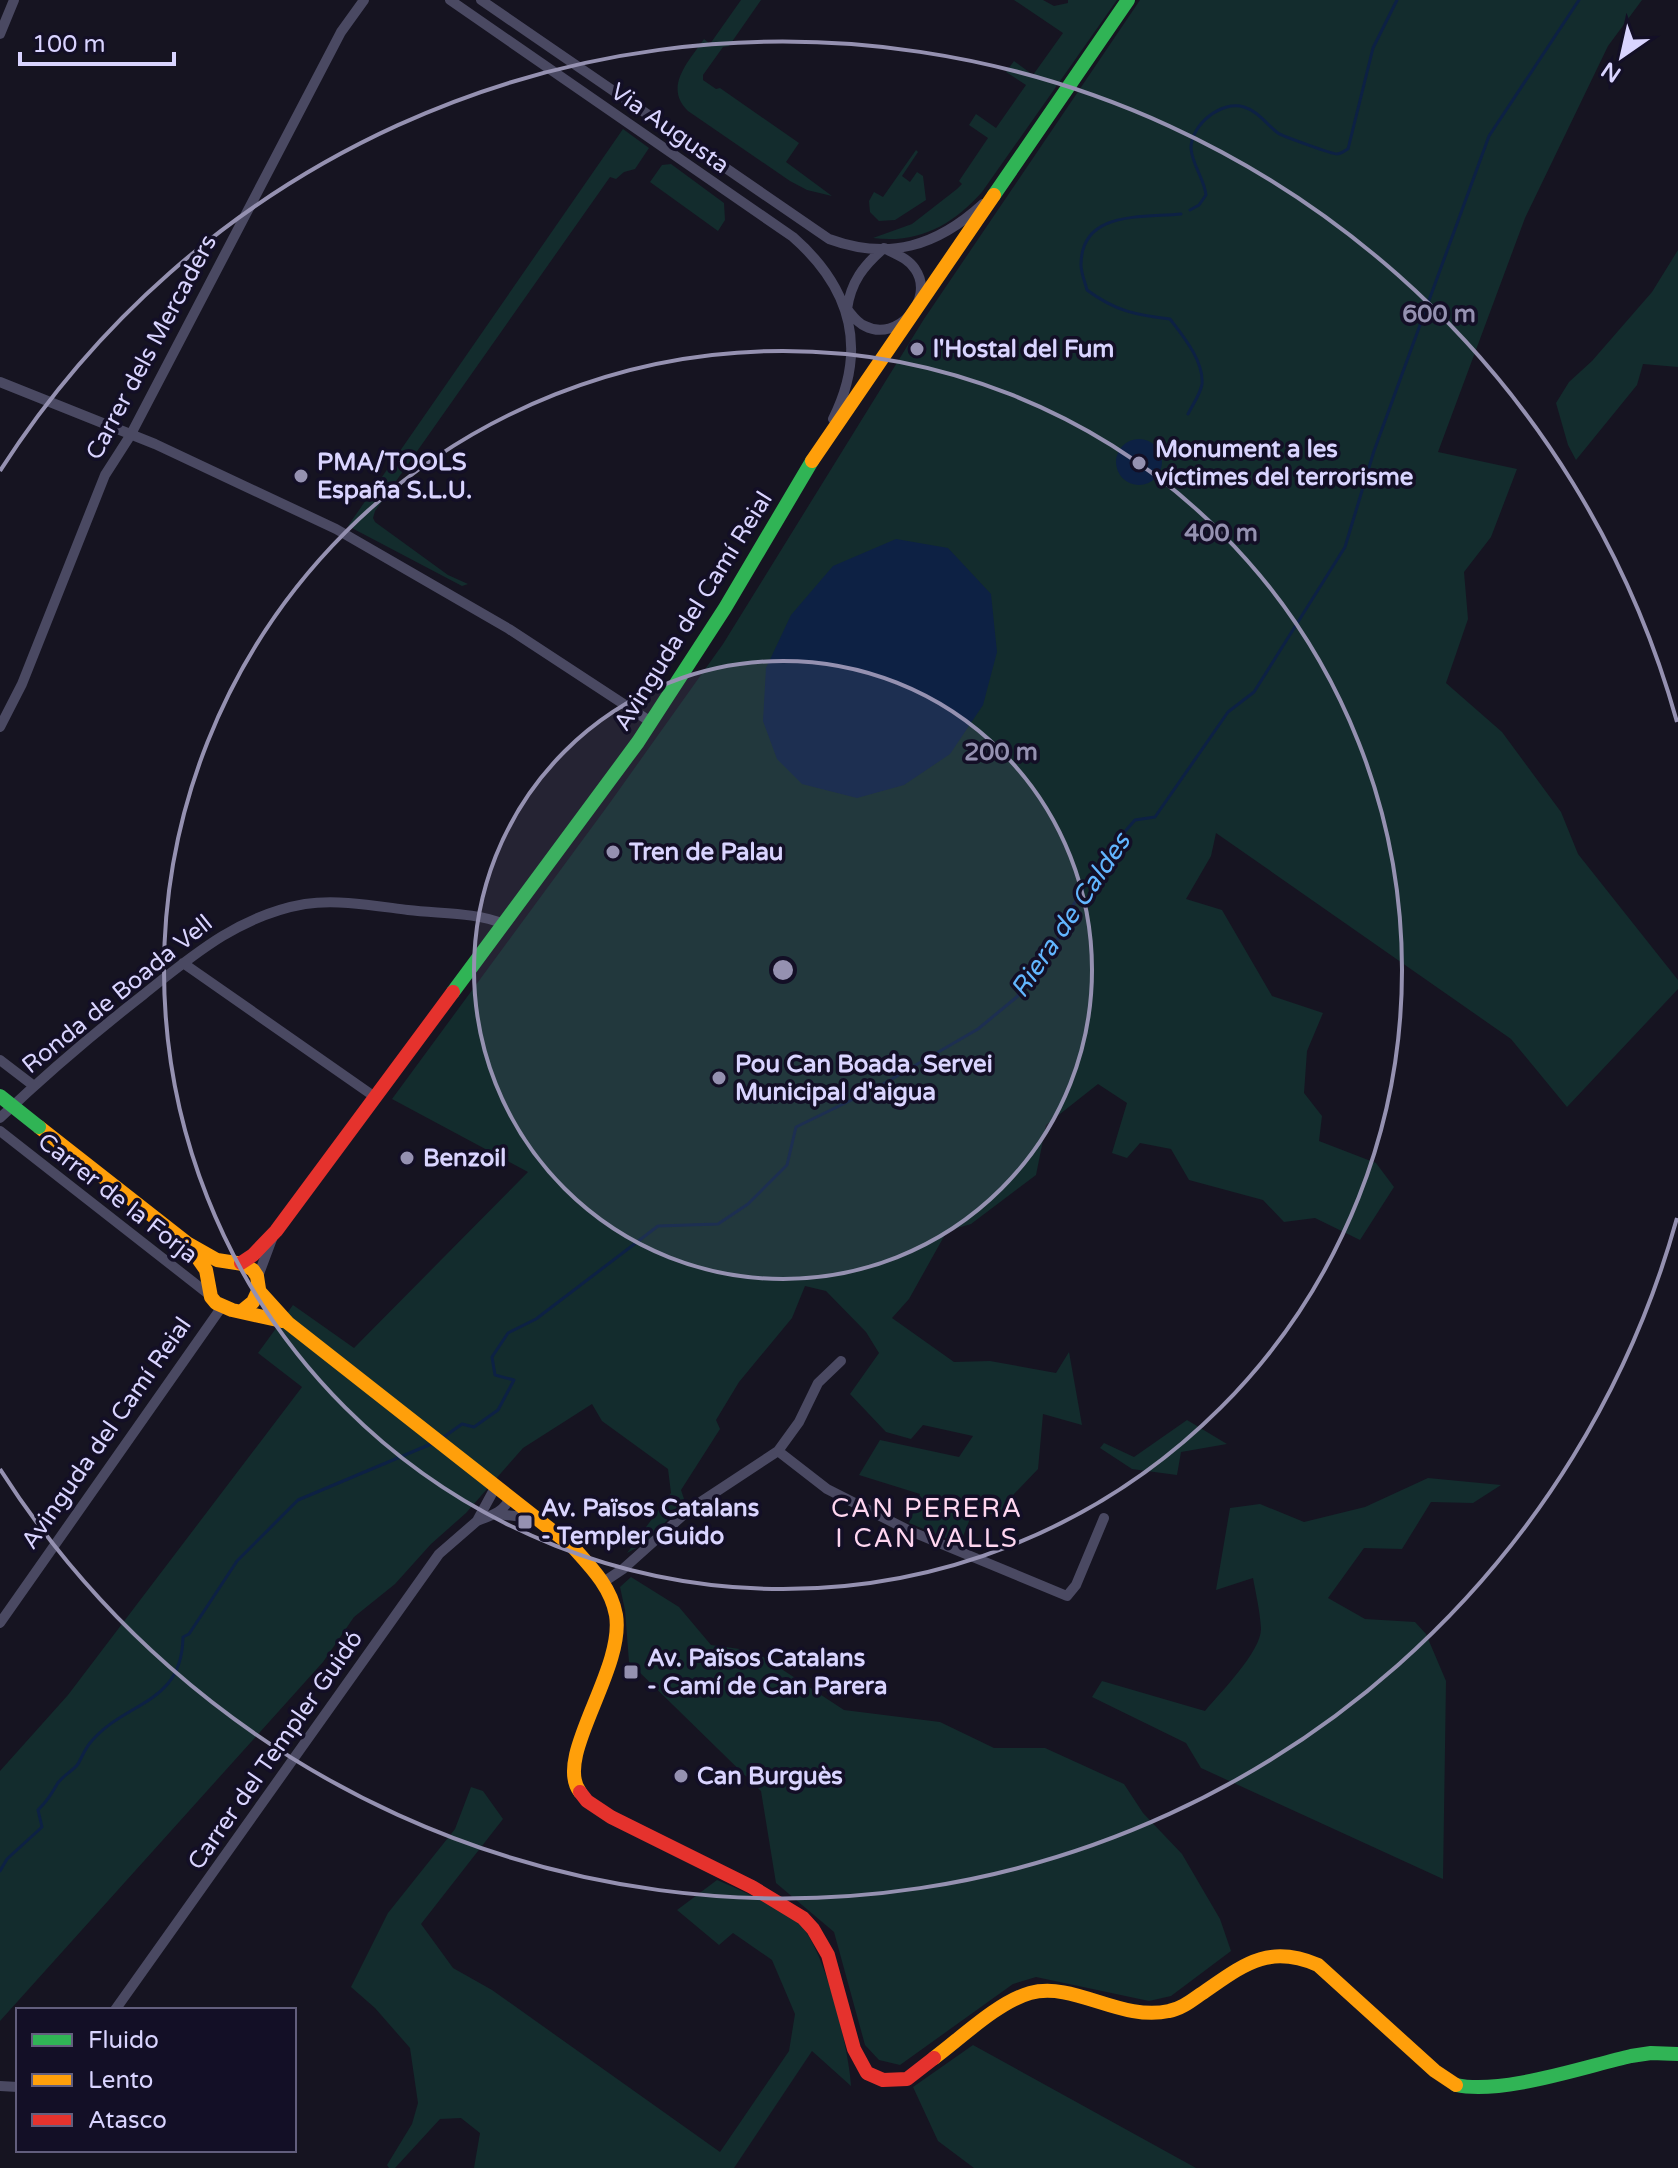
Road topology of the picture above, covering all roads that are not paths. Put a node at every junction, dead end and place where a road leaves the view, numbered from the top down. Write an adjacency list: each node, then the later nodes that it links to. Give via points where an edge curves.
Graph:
1 (14, 0): 6 (street)
2 (364, 0): 12 (street, Carrer dels Mercaders, via 341,32)
3 (450, 0): 9 (street, Via Augusta, via 793,237 813,255)
4 (481, 0): 8 (street, Via Augusta, via 829,239 852,248)
5 (1128, 0): 7 (main road, Avinguda del Camí Reial)
6 (0, 34)
7 (999, 189): 8 (street, Via Augusta, via 942,236 912,247); 10 (main road, Avinguda del Camí Reial)
8 (884, 248): 9 (street, Via Augusta, via 855,278); 10 (street, via 917,271)
9 (847, 309): 10 (street, via 865,327 876,329 902,321); 13 (street, Via Augusta, via 851,372)
10 (917, 309): 13 (main road, Avinguda del Camí Reial)
11 (0, 382): 12 (street)
12 (130, 436): 14 (street, via 336,529 495,621); 15 (street, Carrer dels Mercaders, via 105,475)
13 (818, 451): 14 (main road, Avinguda del Camí Reial)
14 (651, 722): 16 (main road, Avinguda del Camí Reial)
15 (0, 727)
16 (504, 924): 17 (street, Ronda de Boada Vell, via 480,916 309,903 244,922); 21 (main road, Avinguda del Camí Reial)
17 (183, 963): 19 (street, Ronda de Boada Vell); 21 (street)
18 (0, 1060): 19 (street)
19 (34, 1086): 22 (street, Ronda de Boada Vell)
20 (0, 1096): 25 (main road, bridge)
21 (375, 1097): 24 (main road, Avinguda del Camí Reial)
22 (0, 1118)
23 (0, 1131): 28 (street, Carrer de la Forja)
24 (276, 1231): 26 (main road, Avinguda del Camí Reial, via 253,1255); 27 (street, Avinguda del Camí Reial)
25 (187, 1243): 26 (main road); 28 (main road, via 203,1265)
26 (235, 1263): 27 (main road, via 253,1270); 28 (main road, via 216,1270)
27 (258, 1285): 29 (main road, via 255,1301); 30 (main road)
28 (214, 1296): 29 (main road, via 229,1312); 40 (street, Avinguda del Camí Reial)
29 (242, 1311): 30 (main road)
30 (288, 1323): 33 (main road)
31 (841, 1361): 32 (street, via 818,1383)
32 (778, 1451): 36 (street, via 827,1489 910,1531 1067,1596); 39 (street, via 690,1509)
33 (496, 1486): 34 (main road); 38 (street, Carrer del Templer Guidó)
34 (510, 1497): 35 (street); 37 (main road)
35 (496, 1514): 37 (street, Carrer del Templer Guidó); 38 (street, Carrer del Templer Guidó)
36 (1104, 1518)
37 (538, 1519): 39 (main road)
38 (477, 1521): 41 (street, Carrer del Templer Guidó, via 439,1554)
39 (605, 1581): 42 (main road, via 616,1645 572,1762 579,1794 604,1815 756,1888 804,1919 825,1947 861,2066 877,2079 907,2079 1027,1993 1161,2013 1182,2007 1257,1959 1282,1953 1318,1965 1456,2085 1502,2086 1621,2058)
40 (2, 1618)
41 (116, 2008)
42 (1678, 2054)

